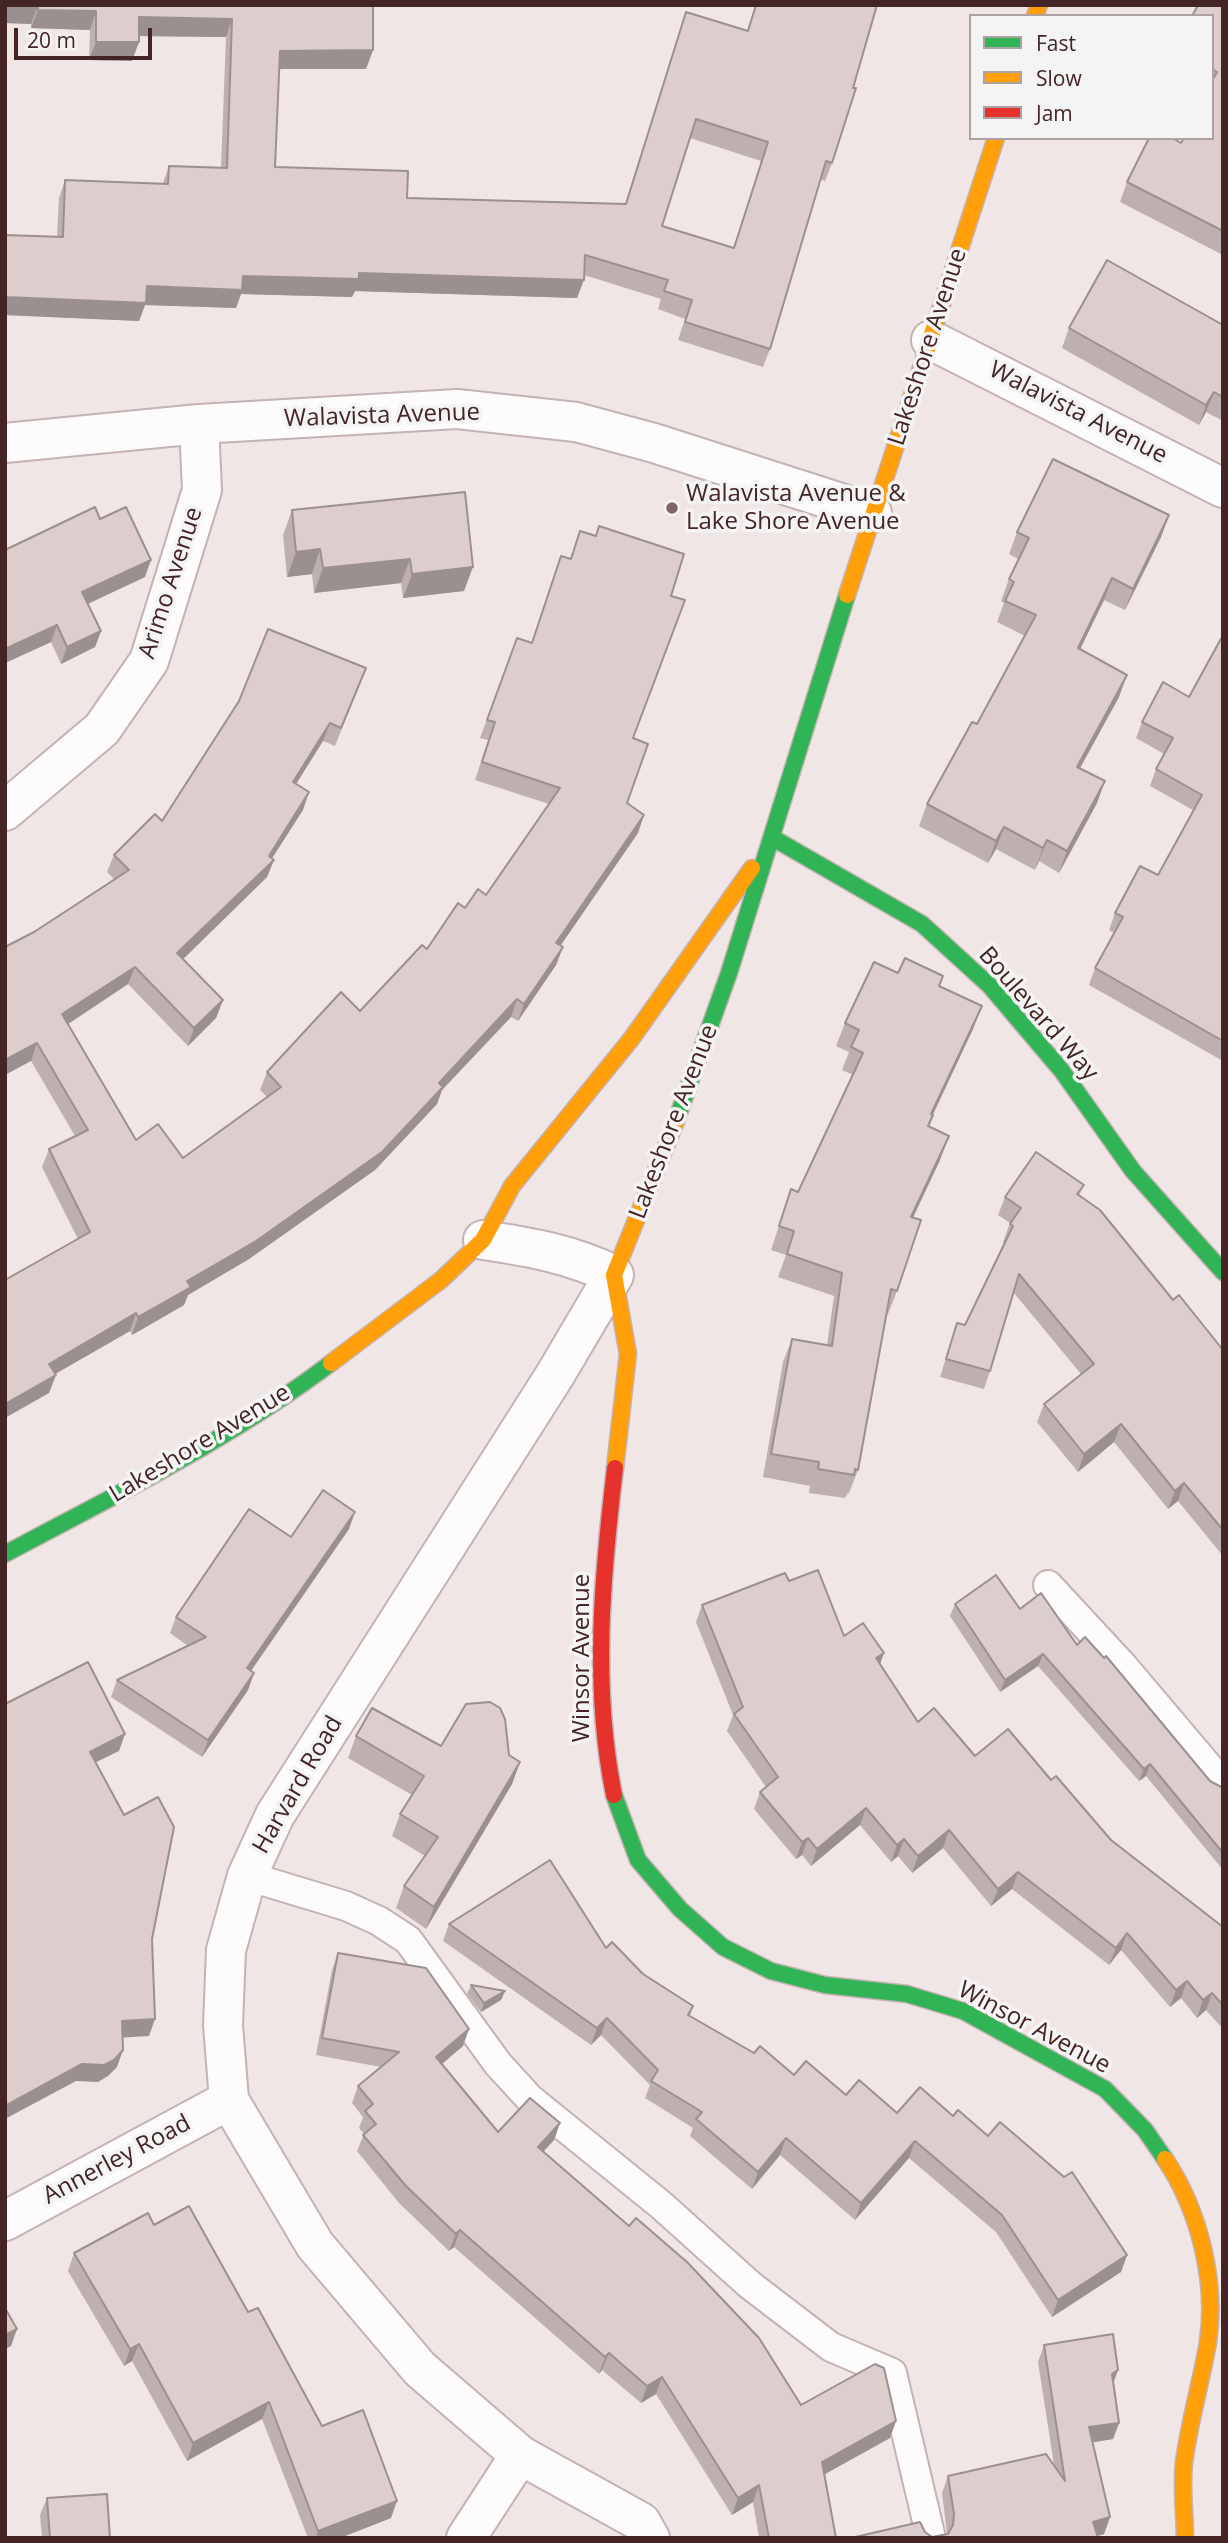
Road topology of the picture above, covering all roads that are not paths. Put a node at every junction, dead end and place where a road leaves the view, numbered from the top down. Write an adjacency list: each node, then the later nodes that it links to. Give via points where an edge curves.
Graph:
1 (995, 140): 2 (street, Lakeshore Avenue)
2 (931, 340): 5 (street, Walavista Avenue); 6 (street, Lakeshore Avenue)
3 (199, 424): 4 (street, Walavista Avenue); 6 (street, Walavista Avenue, via 457,409 576,422); 7 (street, Arimo Avenue, via 202,490 149,660 103,729)
4 (5, 443)
5 (1223, 488)
6 (872, 513): 8 (street, Lakeshore Avenue)
7 (5, 811)
8 (773, 838): 9 (street, Lakeshore Avenue, via 632,1038 512,1186); 10 (street, Boulevard Way, via 922,924 990,986 1062,1071 1133,1171); 11 (street, Lakeshore Avenue, via 693,1082)
9 (483, 1240): 11 (street, via 579,1258); 12 (street, Lakeshore Avenue, via 441,1280 321,1371 149,1477)
10 (1223, 1272)
11 (614, 1275): 15 (street, Harvard Road, via 275,1815); 22 (street, Winsor Avenue, via 628,1354 604,1563 602,1673 608,1761 617,1808 638,1860 680,1909 723,1947 771,1971 825,1985 907,1994 963,2011 1105,2089 1145,2130 1179,2181 1211,2291 1208,2340 1184,2465)
12 (5, 1554)
13 (1048, 1585): 14 (lane)
14 (1223, 1784)
15 (247, 1876): 16 (street, Harvard Road, via 226,1950 223,2025); 21 (lane, via 346,1906 408,1940 498,2064 530,2099 661,2205 750,2286 831,2347 891,2373)
16 (229, 2100): 17 (street, Annerley Road); 18 (street, Harvard Road, via 314,2245 420,2370)
17 (5, 2221)
18 (520, 2455): 19 (street); 20 (street, Harvard Road, via 642,2522)
19 (466, 2538)
20 (650, 2538)
21 (930, 2538)
22 (1185, 2538)

